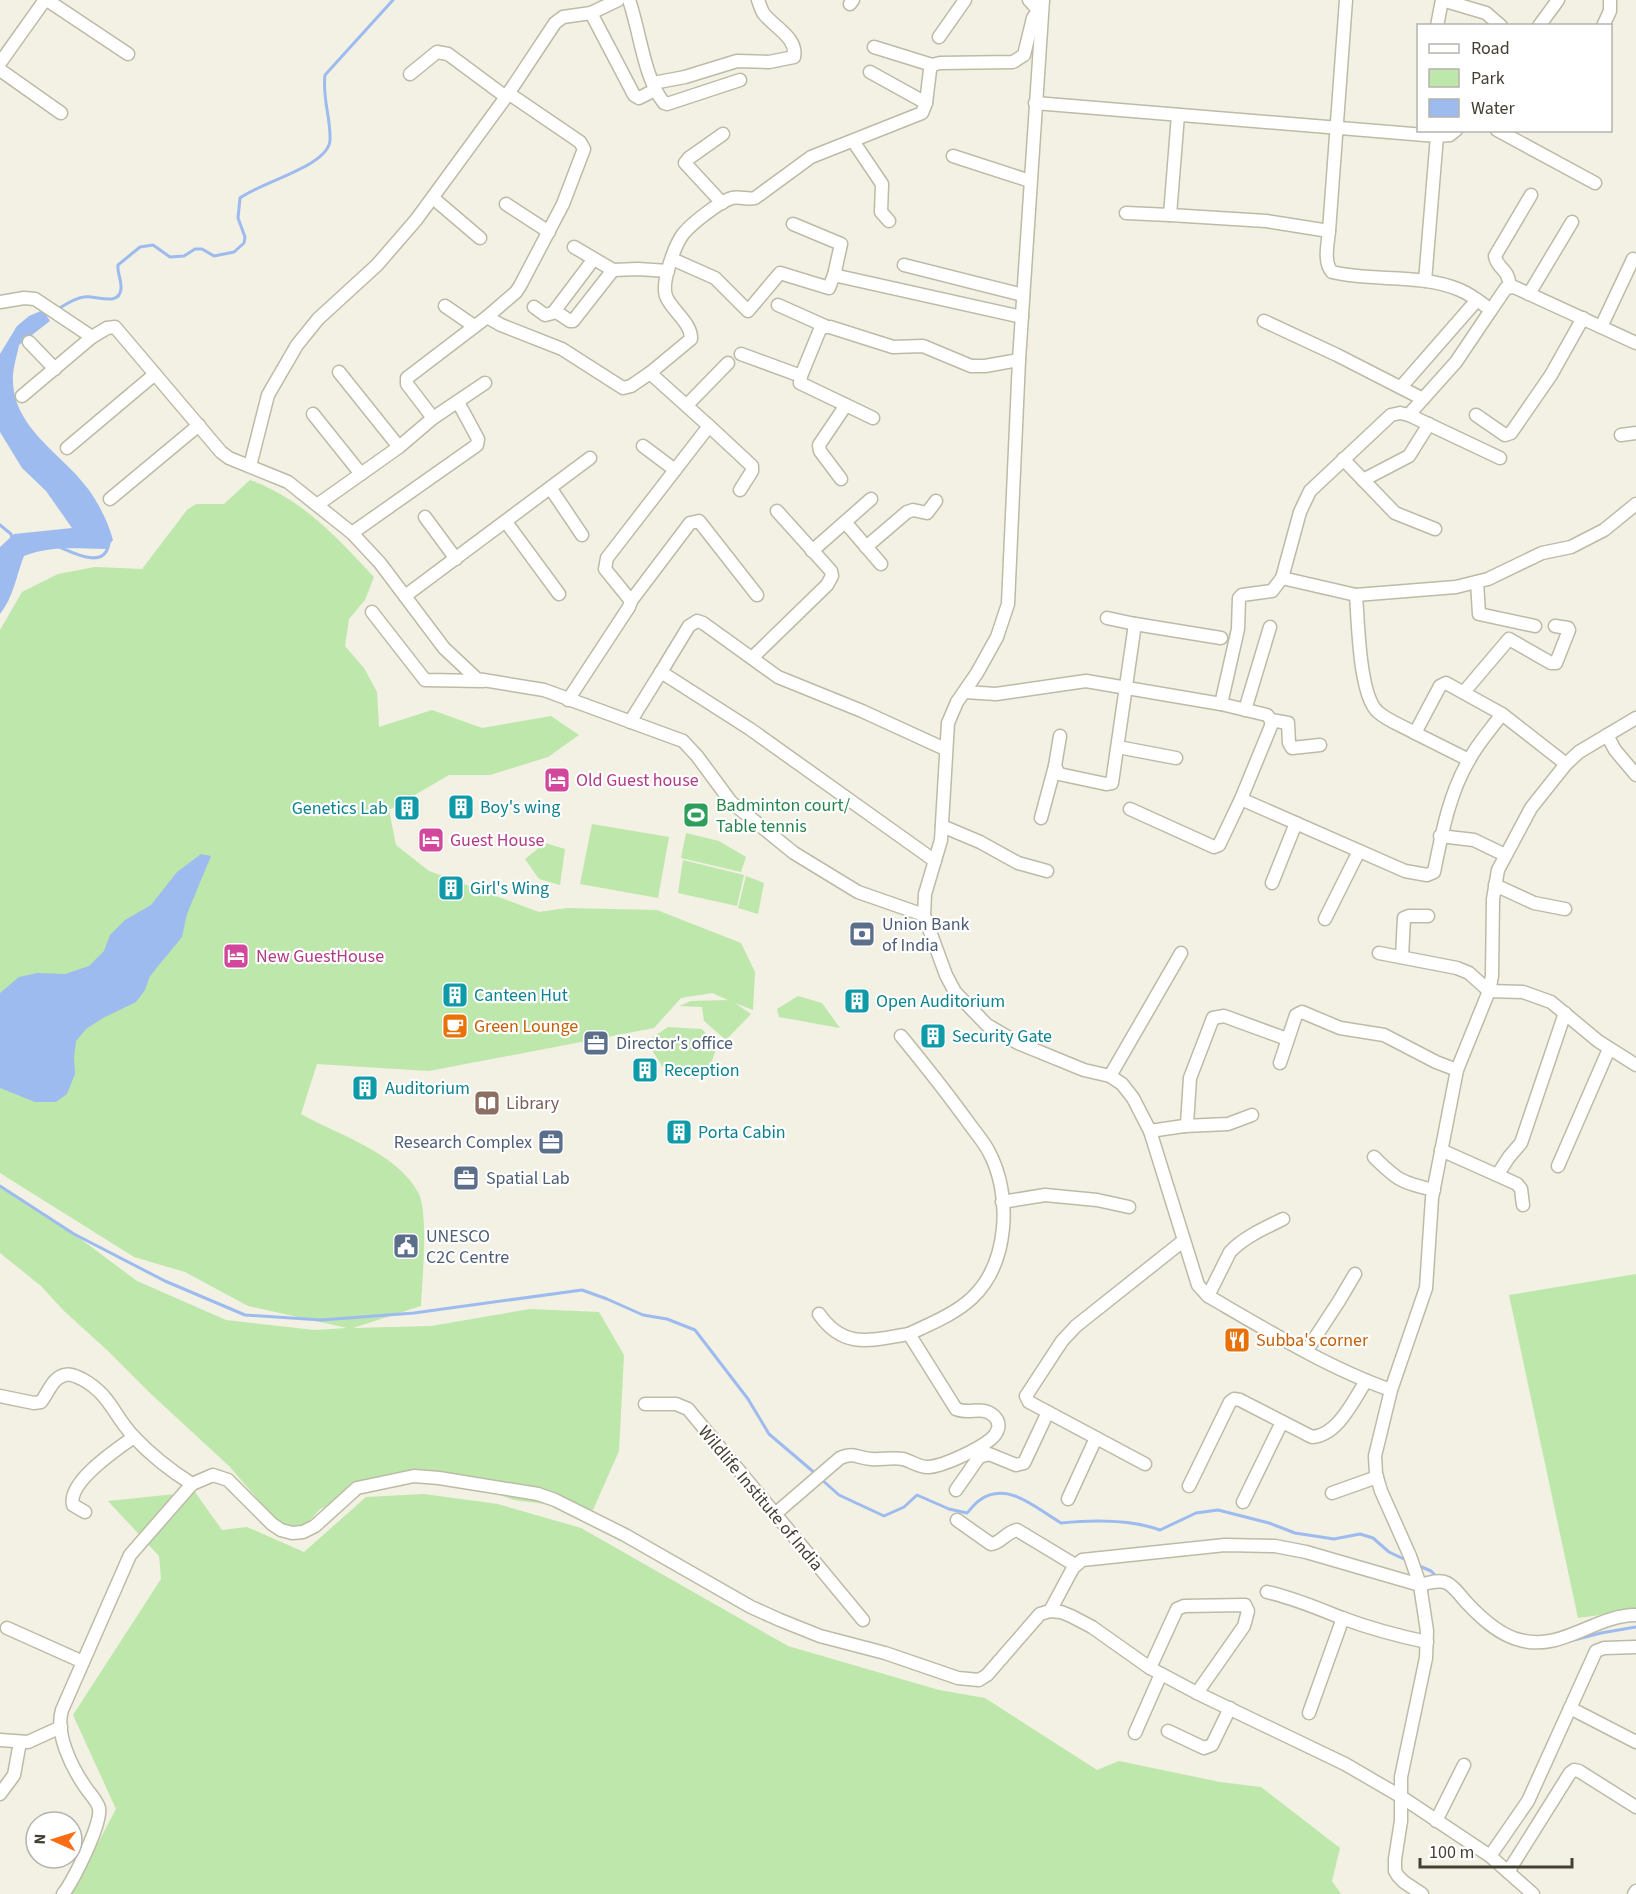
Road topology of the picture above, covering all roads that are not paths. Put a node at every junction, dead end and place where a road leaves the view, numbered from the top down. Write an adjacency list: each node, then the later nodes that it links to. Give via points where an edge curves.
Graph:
1 (618, 0): 11 (street)
2 (629, 0): 25 (street)
3 (758, 0): 25 (street, via 764,14 794,48 794,57 769,62 737,61)
4 (965, 0): 16 (street)
5 (1029, 0): 10 (street)
6 (1346, 0): 31 (street)
7 (1442, 0): 12 (street); 13 (street, via 1486,13)
8 (1558, 0): 14 (street)
9 (1610, 0): 15 (street)
10 (1041, 5): 20 (street, via 1020,59); 28 (street)
11 (591, 13): 25 (street, via 634,95 639,98); 26 (street, via 558,19)
12 (1437, 24)
13 (1499, 24)
14 (1540, 24)
15 (1605, 24)
16 (939, 37)
17 (874, 47): 20 (street)
18 (128, 54): 19 (street, via 47,0)
19 (0, 63)
20 (932, 65): 27 (street)
21 (0, 70): 29 (street)
22 (870, 72): 27 (street)
23 (410, 74): 26 (street, via 442,52)
24 (740, 80): 25 (street, via 668,104)
25 (654, 87)
26 (507, 95): 41 (street); 50 (street, via 583,145 584,154)
27 (926, 103): 36 (street, via 919,115)
28 (1035, 103): 30 (street); 38 (street)
29 (61, 113)
30 (1178, 116): 31 (street); 45 (street)
31 (1338, 128): 35 (street); 49 (street)
32 (1454, 132): 35 (street)
33 (1501, 132): 39 (street)
34 (723, 134): 42 (street, via 685,163)
35 (1437, 136): 60 (street)
36 (853, 141): 42 (street, via 807,159 755,198 734,197); 46 (street, via 882,184 881,212)
37 (953, 156): 38 (street)
38 (1030, 181): 63 (street)
39 (1595, 183)
40 (1530, 195): 61 (street, via 1495,256 1496,263 1507,272)
41 (433, 198): 51 (street); 112 (street, via 377,265 318,319 297,345 268,395)
42 (722, 203): 53 (street, via 686,231)
43 (506, 204): 50 (street)
44 (1126, 213): 45 (street)
45 (1170, 215): 49 (street, via 1266,221)
46 (889, 221)
47 (1572, 222): 62 (street)
48 (793, 224): 59 (street, via 841,244)
49 (1329, 231): 60 (street, via 1327,261 1332,272)
50 (549, 232): 71 (street, via 516,292)
51 (480, 238)
52 (574, 247): 55 (street)
53 (672, 259): 58 (street); 59 (street, via 715,278 748,310 780,273 829,288)
54 (1633, 259): 77 (street)
55 (593, 260): 57 (street); 70 (street)
56 (904, 265): 63 (street)
57 (613, 270): 58 (street); 70 (street, via 573,321)
58 (668, 271): 86 (street, via 666,295 691,339)
59 (835, 272): 72 (street, via 838,276)
60 (1425, 280): 64 (street, via 1460,290)
61 (1510, 287): 62 (street); 69 (street)
62 (1529, 294): 73 (street)
63 (1023, 295): 72 (street)
64 (1477, 300): 69 (street); 90 (street)
65 (0, 302): 78 (street, via 35,299)
66 (778, 305): 76 (street)
67 (445, 306): 75 (street)
68 (534, 307): 70 (street, via 548,315)
69 (1491, 310): 92 (street)
70 (555, 311)
71 (487, 317): 75 (street); 86 (street, via 562,349 623,388)
72 (1022, 317): 82 (street)
73 (1583, 318): 77 (street); 98 (street, via 1551,375 1510,433 1505,435)
74 (1264, 321): 90 (street)
75 (474, 326): 99 (street, via 406,378)
76 (825, 326): 82 (street, via 893,347 923,346 970,366); 88 (street, via 818,331)
77 (1601, 327): 80 (street)
78 (92, 337): 84 (street); 87 (street, via 115,327)
79 (29, 342): 84 (street)
80 (1636, 344)
81 (741, 354): 88 (street)
82 (1019, 360): 153 (street, via 1008,604 998,637)
83 (728, 363): 94 (street)
84 (55, 369): 91 (street)
85 (339, 372): 107 (street)
86 (650, 373): 94 (street)
87 (156, 374): 102 (street); 108 (street)
88 (801, 376): 95 (street, via 803,385)
89 (485, 382): 93 (street)
90 (1401, 387): 92 (street)
91 (22, 396)
92 (1423, 399): 97 (street)
93 (458, 402): 99 (street); 129 (street, via 478,439 477,445)
94 (687, 405): 103 (street)
95 (846, 405): 100 (street); 115 (street, via 819,445)
96 (313, 414): 114 (street)
97 (1409, 415): 101 (street); 111 (street, via 1391,415)
98 (1476, 415)
99 (433, 418): 107 (street)
100 (873, 418)
101 (1429, 424): 110 (street); 116 (street, via 1409,456)
102 (199, 425): 112 (street, via 221,452); 119 (street)
103 (709, 426): 113 (street); 118 (street, via 752,466)
104 (1636, 433): 105 (street)
105 (1621, 435)
106 (644, 446): 113 (street)
107 (399, 447): 114 (street)
108 (67, 448)
109 (590, 458): 117 (street)
110 (1500, 458)
111 (1343, 459): 116 (street); 135 (street, via 1304,502)
112 (250, 466): 123 (street, via 288,482)
113 (675, 470): 141 (street, via 605,563 605,569)
114 (361, 474): 123 (street)
115 (841, 479)
116 (1363, 480): 128 (street, via 1395,513)
117 (550, 489): 126 (street); 130 (street)
118 (740, 490)
119 (110, 499)
120 (871, 499): 127 (street)
121 (936, 501): 131 (street, via 927,513 907,512)
122 (1636, 504): 136 (street, via 1597,534 1571,547 1542,553)
123 (317, 506): 129 (street)
124 (777, 511): 132 (street)
125 (424, 517): 133 (street)
126 (507, 522): 133 (street); 137 (street)
127 (845, 522): 131 (street); 132 (street)
128 (1435, 529)
129 (352, 533): 139 (street)
130 (582, 535)
131 (866, 547): 134 (street)
132 (812, 551): 149 (street, via 831,571 830,580)
133 (456, 559): 139 (street)
134 (880, 564)
135 (1282, 578): 138 (street); 156 (street, via 1272,591 1239,598 1238,629)
136 (1477, 582): 138 (street, via 1442,589); 145 (street, via 1479,614)
137 (559, 594)
138 (1356, 595): 162 (street, via 1360,657 1372,702 1379,713)
139 (405, 596): 151 (street, via 444,648 469,673)
140 (757, 596): 141 (street, via 699,521 690,523)
141 (631, 600): 155 (street)
142 (372, 612): 151 (street, via 425,680)
143 (1107, 618): 144 (street)
144 (1135, 624): 148 (street); 152 (street)
145 (1535, 626)
146 (1555, 626): 154 (street, via 1569,630 1557,663 1509,639)
147 (1270, 627): 157 (street)
148 (1221, 638)
149 (753, 657): 150 (street, via 697,621 689,626); 167 (street, via 778,677)
150 (661, 672): 161 (street); 181 (street, via 750,729)
151 (487, 681): 155 (street, via 534,687)
152 (1127, 689): 153 (street, via 1086,681 996,694); 156 (street); 166 (street)
153 (965, 692): 167 (street, via 952,711)
154 (1464, 692): 158 (street); 162 (street, via 1442,684)
155 (568, 700): 161 (street)
156 (1221, 704): 157 (street)
157 (1245, 710): 160 (street, via 1267,715)
158 (1502, 714): 169 (street); 170 (street)
159 (1636, 718): 163 (street)
160 (1271, 720): 165 (street, via 1288,723 1292,748); 173 (street)
161 (630, 722): 186 (street, via 683,741 730,802 794,854 858,892)
162 (1415, 733): 169 (street)
163 (1607, 735): 170 (street); 172 (street)
164 (1060, 736): 171 (street)
165 (1320, 745)
166 (1118, 747): 168 (street); 171 (street, via 1109,784 1059,774)
167 (945, 749): 177 (street)
168 (1176, 758)
169 (1468, 760): 178 (street)
170 (1566, 764): 180 (street, via 1531,808)
171 (1055, 766): 175 (street)
172 (1636, 775)
173 (1241, 799): 174 (street, via 1219,845 1214,847); 176 (street)
174 (1130, 809)
175 (1041, 818)
176 (1296, 823): 179 (street); 183 (street)
177 (942, 826): 181 (street); 182 (street, via 1017,863)
178 (1440, 836): 179 (street, via 1431,874 1410,872); 180 (street, via 1474,840)
179 (1359, 851): 188 (street)
180 (1505, 855): 184 (street)
181 (935, 861): 186 (street)
182 (1047, 871)
183 (1272, 883)
184 (1495, 885): 185 (street, via 1534,903); 192 (street)
185 (1564, 909)
186 (924, 915): 200 (street, via 955,992 987,1025 1018,1043 1084,1070)
187 (1428, 916): 191 (street, via 1404,918)
188 (1325, 919)
189 (1181, 953): 200 (street)
190 (1379, 953): 191 (street)
191 (1402, 957): 192 (street, via 1457,968 1469,973)
192 (1489, 992): 193 (street, via 1531,993); 199 (street)
193 (1565, 1013): 196 (street); 207 (street, via 1521,1143)
194 (901, 1036): 209 (street, via 989,1152 999,1177)
195 (1287, 1040): 197 (street); 199 (street, via 1296,1016 1302,1012 1340,1028 1384,1035); 202 (street, via 1224,1016 1213,1018 1190,1078 1188,1120)
196 (1609, 1049): 198 (street); 206 (street)
197 (1280, 1063)
198 (1636, 1065)
199 (1457, 1070): 204 (street)
200 (1110, 1076): 203 (street, via 1133,1098)
201 (1252, 1115): 202 (street, via 1228,1124)
202 (1184, 1126): 203 (street)
203 (1150, 1131): 213 (street)
204 (1441, 1150): 207 (street); 208 (street)
205 (1374, 1157): 208 (street, via 1403,1183)
206 (1558, 1166)
207 (1498, 1174): 210 (street, via 1520,1186)
208 (1434, 1190): 220 (street, via 1426,1288)
209 (1002, 1202): 211 (street, via 1045,1195); 217 (street, via 999,1249 980,1290 954,1312)
210 (1523, 1205)
211 (1129, 1207)
212 (1284, 1219): 215 (street, via 1234,1248)
213 (1183, 1241): 215 (street, via 1198,1286); 223 (street, via 1062,1341 1026,1396 1029,1402)
214 (1355, 1274): 218 (street)
215 (1208, 1296): 218 (street)
216 (819, 1314): 217 (street, via 845,1338 882,1339)
217 (909, 1334): 236 (street, via 956,1409 990,1413 997,1418 996,1435 946,1463 926,1468 896,1458 867,1459 850,1454 840,1458)
218 (1307, 1350): 219 (street)
219 (1366, 1381): 220 (street); 224 (street, via 1336,1425 1320,1437)
220 (1391, 1390): 228 (street, via 1375,1456)
221 (0, 1396): 225 (street, via 40,1402 56,1379 70,1374 98,1389)
222 (645, 1404): 236 (street, Wildlife Institute of India, via 676,1404 688,1409)
223 (1048, 1412): 226 (street); 231 (street, via 1024,1463 1016,1465 984,1454)
224 (1282, 1422): 230 (street, via 1234,1399); 234 (street)
225 (134, 1437): 229 (street); 235 (street, via 90,1471 73,1496 73,1505)
226 (1096, 1438): 227 (street); 233 (street)
227 (1144, 1464)
228 (1377, 1477): 232 (street); 239 (street)
229 (192, 1484): 241 (street, via 213,1475 228,1480 272,1524 292,1533 315,1526 357,1488 414,1476 538,1494 625,1535 780,1620 958,1678 979,1680 987,1675 1034,1620); 248 (street, via 130,1555)
230 (1189, 1486)
231 (956, 1490)
232 (1332, 1493)
233 (1068, 1499)
234 (1244, 1502)
235 (85, 1512)
236 (775, 1514): 244 (street, Wildlife Institute of India)
237 (957, 1520): 238 (street, via 991,1545 1017,1530)
238 (1076, 1565): 239 (street, via 1082,1560 1254,1544 1306,1552); 241 (street)
239 (1420, 1585): 242 (street, via 1447,1583 1496,1629 1522,1641 1547,1643 1597,1623); 246 (street)
240 (1268, 1592): 243 (street)
241 (1050, 1611): 249 (street, via 1092,1627)
242 (1636, 1615)
243 (1343, 1618): 246 (street); 253 (street)
244 (863, 1620)
245 (7, 1628): 248 (street)
246 (1427, 1642): 262 (street)
247 (1636, 1647): 252 (street, via 1598,1650)
248 (83, 1662): 254 (street, via 62,1710)
249 (1155, 1671): 250 (street); 250 (street, via 1177,1609 1245,1605 1248,1611 1244,1626); 256 (street)
250 (1197, 1693): 251 (street)
251 (1230, 1708): 255 (street, via 1208,1748); 262 (street, via 1345,1764)
252 (1570, 1708): 259 (street); 265 (street, via 1528,1801)
253 (1309, 1713)
254 (61, 1727): 258 (street, via 32,1741); 267 (street, via 74,1768 99,1807 89,1845)
255 (1168, 1731)
256 (1135, 1733)
257 (0, 1740): 258 (street)
258 (20, 1742): 261 (street, via 14,1775)
259 (1636, 1742)
260 (1464, 1765): 264 (street)
261 (0, 1794)
262 (1400, 1796): 264 (street); 268 (street, via 1395,1870)
263 (1636, 1807): 266 (street, via 1574,1770)
264 (1436, 1821): 265 (street)
265 (1490, 1856): 266 (street)
266 (1508, 1872): 269 (street)
267 (63, 1894)
268 (1422, 1894)
269 (1533, 1894)

